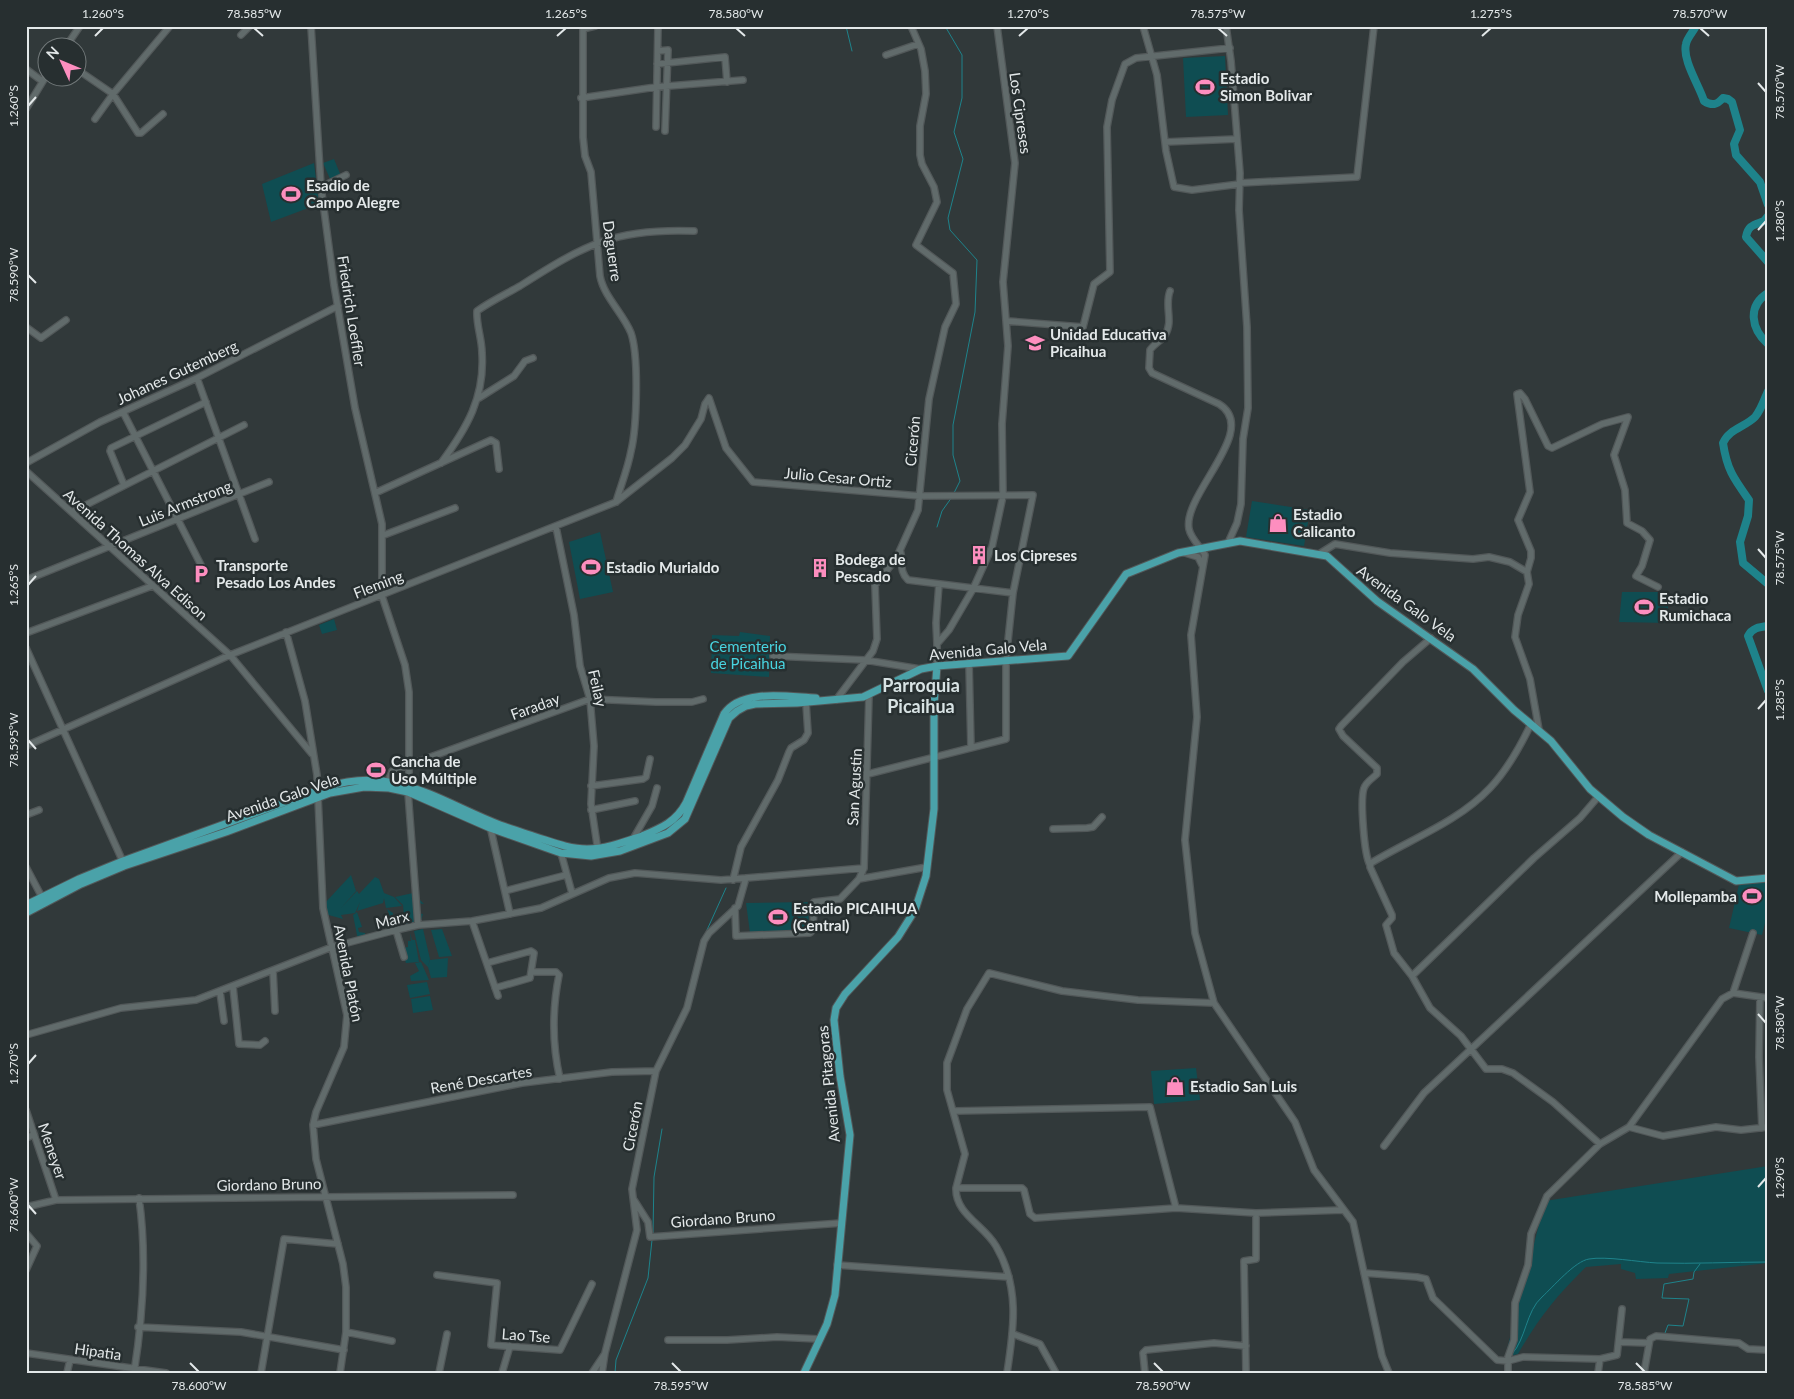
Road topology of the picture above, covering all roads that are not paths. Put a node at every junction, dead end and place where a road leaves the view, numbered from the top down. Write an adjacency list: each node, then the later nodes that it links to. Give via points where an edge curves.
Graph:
1 (80, 26): 14 (street)
2 (170, 26): 30 (street)
3 (250, 26): 13 (street)
4 (311, 26): 41 (street, Friedrich Loeffler)
5 (595, 26): 12 (street)
6 (658, 26): 17 (street)
7 (911, 26): 15 (street)
8 (997, 26): 47 (street, Los Cipreses, via 1015,154 1003,282)
9 (1143, 26): 19 (street)
10 (1226, 26): 16 (street)
11 (1374, 26): 40 (street, via 1357,177)
12 (583, 28): 31 (street, Daguerre)
13 (241, 35)
14 (72, 38)
15 (918, 44): 18 (street); 67 (street, Cicerón, via 926,84 920,155 934,187 936,202 916,245 953,273 956,304 944,327 929,398)
16 (1230, 48): 19 (street); 37 (street)
17 (658, 51): 20 (street, via 668,49); 21 (street)
18 (886, 55)
19 (1152, 56): 38 (street); 47 (street, via 1136,58 1125,64 1109,109 1106,166 1110,272 1094,284 1083,327)
20 (668, 63): 21 (street); 26 (street, via 725,57); 27 (street)
21 (657, 64): 28 (street)
22 (26, 69): 24 (street)
23 (88, 77): 30 (street)
24 (38, 78)
25 (743, 80): 26 (street)
26 (727, 82): 27 (street)
27 (666, 86): 28 (street); 36 (street)
28 (656, 87): 31 (street); 35 (street)
29 (38, 88): 32 (street)
30 (113, 94): 33 (street, via 138,133); 34 (street)
31 (582, 98): 43 (street, Daguerre, via 584,150 591,172)
32 (26, 109)
33 (163, 114)
34 (95, 119)
35 (656, 127)
36 (665, 131)
37 (1237, 139): 38 (street); 40 (street)
38 (1165, 142): 40 (street, via 1174,187 1192,190)
39 (346, 176): 41 (street)
40 (1240, 184): 76 (street, via 1248,408 1243,439 1241,504)
41 (321, 187): 45 (street, Friedrich Loeffler)
42 (694, 231): 43 (street, via 630,232)
43 (596, 242): 51 (street, via 477,311 483,362); 69 (street, Daguerre, via 601,280 631,335 634,356 634,433)
44 (1170, 291): 78 (street, via 1167,300 1170,320 1162,339 1150,350 1149,368 1152,373 1219,404 1231,415 1231,429 1224,449 1191,514 1189,529)
45 (338, 306): 50 (street, Johanes Gutemberg); 65 (street, Friedrich Loeffler, via 355,408)
46 (66, 320): 48 (street, via 40,338)
47 (1008, 322): 68 (street, Los Cipreses, via 1002,424)
48 (26, 327)
49 (533, 358): 51 (street, via 525,361 514,376)
50 (197, 378): 52 (street); 53 (street, Johanes Gutemberg)
51 (479, 398): 58 (street)
52 (206, 402): 55 (street); 56 (street)
53 (123, 412): 55 (street); 57 (street, Johanes Gutemberg)
54 (244, 425): 56 (street)
55 (135, 436): 60 (street); 64 (street, via 110,451)
56 (219, 438): 60 (street); 66 (street)
57 (26, 463)
58 (441, 463): 59 (street, via 493,440); 65 (street)
59 (499, 469)
60 (153, 470): 64 (street); 72 (street)
61 (26, 471): 71 (street, Avenida Thomas Alva Edison)
62 (269, 482): 66 (street, Luis Armstrong)
63 (753, 482): 67 (street, Julio Cesar Ortiz); 69 (street, Fleming, via 726,448 709,398 685,445)
64 (124, 485): 71 (street)
65 (375, 492): 74 (street, Friedrich Loeffler)
66 (239, 494): 72 (street, Luis Armstrong); 75 (street)
67 (920, 496): 68 (street, Julio Cesar Ortiz); 79 (street, Cicerón, via 918,510)
68 (1003, 496): 89 (street, Los Cipreses, via 992,547); 90 (street, via 1033,495)
69 (616, 502): 73 (street, Fleming)
70 (455, 508): 74 (street)
71 (72, 512): 77 (street, Avenida Thomas Alva Edison)
72 (177, 519): 77 (street, Luis Armstrong); 82 (street)
73 (556, 527): 91 (street, Fleming); 105 (street, Feilay, via 574,615 580,666)
74 (384, 535): 91 (street, Friedrich Loeffler)
75 (255, 539)
76 (1228, 543): 78 (main road, Avenida Galo Vela); 81 (main road, Avenida Galo Vela, via 1240,541)
77 (111, 547): 85 (street, Luis Armstrong); 87 (street, Avenida Thomas Alva Edison)
78 (1199, 548): 80 (main road, Avenida Galo Vela); 83 (street, via 1205,555)
79 (900, 550): 86 (street, via 901,568 908,580); 99 (street, Cicerón, via 892,566 874,584 877,638 873,651)
80 (1178, 553): 83 (street, via 1191,553); 100 (main road, Avenida Galo Vela, via 1126,574 1068,656)
81 (1319, 554): 84 (street, via 1335,544 1390,553 1474,559 1489,557 1510,562); 94 (main road, Avenida Galo Vela, via 1327,556 1378,601)
82 (201, 565)
83 (1202, 565): 170 (street, via 1191,635 1197,717 1185,840 1195,933)
84 (1527, 572): 88 (street, via 1531,551 1518,520 1530,492 1519,422 1517,394 1520,393 1552,448 1602,424 1628,417 1614,455 1625,490 1628,523 1650,540 1636,576); 111 (street, via 1529,584 1518,615 1515,637 1530,679)
85 (26, 580)
86 (939, 584): 89 (street); 95 (street)
87 (152, 586): 93 (street); 97 (street, Avenida Thomas Alva Edison)
88 (1658, 587)
89 (973, 589): 90 (street); 95 (street, Los Cipreses)
90 (1013, 592): 100 (street)
91 (382, 596): 92 (street, Fleming); 117 (street, via 405,666 409,692)
92 (286, 632): 97 (street, Fleming); 114 (street, Avenida Platón, via 305,701)
93 (26, 633)
94 (1431, 638): 109 (main road, Avenida Galo Vela, via 1473,669); 137 (street, via 1403,662 1339,730 1378,768 1363,792 1364,840)
95 (937, 644): 102 (street)
96 (26, 648): 110 (street)
97 (230, 655): 110 (street, Fleming); 114 (street, Avenida Thomas Alva Edison)
98 (773, 656): 99 (street)
99 (865, 660): 103 (street); 107 (street, Cicerón)
100 (1006, 660): 101 (main road, Avenida Galo Vela); 113 (street, via 1006,740)
101 (968, 663): 102 (main road, Avenida Galo Vela); 113 (street)
102 (937, 666): 103 (main road, Avenida Galo Vela); 116 (main road, Avenida Pitagoras, via 934,705)
103 (921, 669): 104 (main road, Avenida Galo Vela)
104 (869, 695): 107 (main road, Avenida Galo Vela); 118 (street, San Agustin)
105 (590, 699): 106 (street, Faraday, via 656,702); 117 (street, Faraday); 120 (street, Feilay, via 594,746)
106 (703, 699)
107 (833, 700): 108 (main road, Avenida Galo Vela); 132 (main road, Avenida Galo Vela, via 758,697 731,705 681,811 667,825)
108 (806, 703): 133 (main road, Avenida Galo Vela, via 755,704 737,710 729,718 692,806 679,825 661,836 620,851); 145 (street, via 808,733 804,740 791,748 778,780 741,847)
109 (1531, 724): 111 (main road, Avenida Galo Vela); 137 (street, via 1506,768 1484,794 1454,817)
110 (64, 730): 112 (street, Fleming); 136 (street)
111 (1539, 730): 124 (main road, Avenida Galo Vela)
112 (26, 746)
113 (971, 748): 116 (street)
114 (313, 756): 123 (street, Avenida Platón)
115 (650, 759): 120 (street, via 643,779)
116 (936, 759): 118 (street); 139 (main road, Avenida Pitagoras)
117 (409, 765): 119 (street, Faraday, via 392,771); 122 (street)
118 (868, 774): 140 (street, San Agustin)
119 (388, 781): 122 (main road, Avenida Galo Vela); 123 (main road, Avenida Galo Vela, via 354,780)
120 (591, 786): 127 (street, Feilay)
121 (657, 788): 132 (street, via 652,806)
122 (409, 789): 123 (main road, Avenida Galo Vela, via 346,788); 130 (main road, Avenida Galo Vela); 154 (street)
123 (319, 794): 136 (main road, Avenida Galo Vela); 157 (street, Avenida Platón, via 323,908)
124 (1598, 798): 134 (main road, Avenida Galo Vela, via 1649,835); 162 (street)
125 (635, 801): 127 (street)
126 (39, 810): 128 (street)
127 (591, 810): 133 (street, Feilay)
128 (26, 815)
129 (1102, 817): 131 (street, via 1093,827)
130 (490, 824): 133 (main road, Avenida Galo Vela, via 562,846); 135 (main road, Avenida Galo Vela); 146 (street)
131 (1053, 829)
132 (633, 839): 133 (main road, Avenida Galo Vela)
133 (598, 852): 135 (main road, Avenida Galo Vela)
134 (1682, 852): 143 (main road, Avenida Galo Vela, via 1736,881); 175 (street)
135 (561, 853): 141 (street)
136 (124, 864): 148 (main road, Avenida Galo Vela, via 79,879)
137 (1370, 865): 162 (street, via 1392,915 1386,925 1394,953)
138 (26, 867): 148 (street)
139 (927, 867): 144 (street); 197 (main road, Avenida Pitagoras, via 915,910 898,936 844,994 836,1008 834,1020 840,1076 850,1130)
140 (864, 868): 142 (street, Marx); 144 (street, San Agustin)
141 (566, 876): 146 (street); 147 (street)
142 (746, 878): 145 (street, Marx); 150 (street, Cicerón, via 740,902)
143 (1768, 878)
144 (859, 879): 150 (street, via 840,899 815,901 813,930 810,933 736,936)
145 (733, 880): 147 (street, Marx, via 634,873 609,878)
146 (505, 891): 152 (street)
147 (572, 894): 152 (street, Marx, via 541,908)
148 (44, 900): 149 (main road, Avenida Galo Vela); 151 (main road, Avenida Galo Vela)
149 (26, 905)
150 (735, 908): 176 (street, Cicerón, via 706,938 687,1008)
151 (26, 913)
152 (510, 914): 153 (street, Marx)
153 (472, 921): 154 (street, Marx); 159 (street)
154 (418, 925): 155 (street, Marx)
155 (396, 930): 157 (street, Marx); 158 (street)
156 (1753, 933): 166 (street)
157 (332, 947): 160 (street, Marx); 180 (street, Avenida Platón, via 347,1015 347,1036)
158 (404, 957)
159 (487, 963): 161 (street, via 530,951 534,953); 164 (street)
160 (273, 971): 163 (street, Marx); 171 (street)
161 (531, 972): 164 (street, via 530,978); 177 (street, via 556,972 558,975 553,1039)
162 (1412, 976): 175 (street, via 1433,1012 1461,1036)
163 (233, 987): 165 (street, Marx); 174 (street, via 239,1044 260,1045)
164 (495, 988): 167 (street)
165 (220, 992): 172 (street); 173 (street, Marx, via 196,1000 121,1008)
166 (1733, 993): 168 (street); 181 (street, via 1722,999)
167 (498, 996)
168 (1760, 997): 169 (street); 182 (street, via 1759,1057)
169 (1768, 998)
170 (1214, 1003): 179 (street, via 1062,992 989,973 967,1009 947,1063 948,1090); 195 (street, via 1279,1095 1295,1122 1314,1170)
171 (275, 1011)
172 (224, 1021)
173 (26, 1035)
174 (265, 1041)
175 (1470, 1049): 185 (street, via 1486,1069 1513,1073 1553,1102); 186 (street, via 1424,1092)
176 (656, 1070): 177 (street, René Descartes); 191 (street, Cicerón)
177 (560, 1079): 180 (street, René Descartes, via 482,1090)
178 (26, 1110): 183 (street, Meneyer)
179 (954, 1111): 187 (street, via 965,1154); 194 (street, via 1150,1107)
180 (313, 1125): 189 (street, Avenida Platón, via 313,1144)
181 (1629, 1127): 182 (street, via 1663,1136 1716,1127); 185 (street)
182 (1765, 1128)
183 (33, 1135): 184 (street); 192 (street, Meneyer)
184 (26, 1138)
185 (1600, 1144): 225 (street, via 1547,1196 1529,1241 1528,1266 1515,1303 1514,1340)
186 (1384, 1146)
187 (956, 1188): 194 (street, via 1022,1188 1030,1214 1035,1218); 204 (street, via 959,1205 996,1246)
188 (513, 1195): 189 (street, Giordano Bruno)
189 (325, 1196): 190 (street, Giordano Bruno); 199 (street, Avenida Platón)
190 (139, 1198): 192 (street, Giordano Bruno); 207 (street, via 144,1236)
191 (632, 1198): 197 (street, Giordano Bruno, via 654,1237); 222 (street, Cicerón, via 636,1237)
192 (56, 1200): 193 (street, Giordano Bruno)
193 (26, 1206)
194 (1176, 1208): 196 (street)
195 (1343, 1210): 196 (street); 202 (street, via 1354,1222)
196 (1256, 1213): 218 (street, via 1256,1259 1244,1261)
197 (842, 1223): 200 (main road, Avenida Pitagoras)
198 (26, 1233): 201 (street, via 34,1240 36,1248)
199 (338, 1244): 208 (street, Avenida Platón, via 346,1287); 211 (street, via 284,1239)
200 (837, 1265): 204 (street); 212 (main road, Avenida Pitagoras, via 831,1310)
201 (26, 1270)
202 (1364, 1273): 225 (street, via 1426,1280 1433,1298 1494,1358); 240 (street, via 1382,1356)
203 (437, 1275): 217 (street, Lao Tse, via 498,1282 491,1345)
204 (1009, 1277): 210 (street, via 1014,1295)
205 (592, 1284): 217 (street, Lao Tse, via 560,1350)
206 (1622, 1309): 215 (street)
207 (138, 1327): 211 (street); 226 (street)
208 (346, 1332): 214 (street); 219 (street, Avenida Platón)
209 (447, 1334): 231 (street)
210 (1013, 1334): 236 (street); 237 (street, via 1040,1344)
211 (267, 1336): 219 (street); 229 (street)
212 (819, 1339): 213 (street); 235 (main road, Avenida Pitagoras)
213 (668, 1340)
214 (392, 1341)
215 (1619, 1342): 216 (street); 223 (street, via 1613,1358)
216 (1649, 1343): 220 (street, via 1656,1336); 243 (street)
217 (510, 1346): 232 (street)
218 (1246, 1346): 238 (street, via 1214,1343 1146,1350 1143,1353); 239 (street)
219 (344, 1350): 230 (street, Avenida Platón)
220 (1768, 1350)
221 (26, 1353): 224 (street, Hipatia)
222 (605, 1353): 233 (street); 234 (street, Cicerón)
223 (1600, 1359): 225 (street); 242 (street)
224 (70, 1360): 226 (street, Hipatia); 227 (street)
225 (1508, 1360): 241 (street)
226 (134, 1371): 228 (street, Hipatia)
227 (67, 1373)
228 (166, 1373)
229 (261, 1373)
230 (340, 1373)
231 (439, 1373)
232 (502, 1373)
233 (592, 1373)
234 (602, 1373)
235 (804, 1373)
236 (1007, 1373)
237 (1056, 1373)
238 (1145, 1373)
239 (1246, 1373)
240 (1389, 1373)
241 (1508, 1373)
242 (1598, 1373)
243 (1644, 1373)

